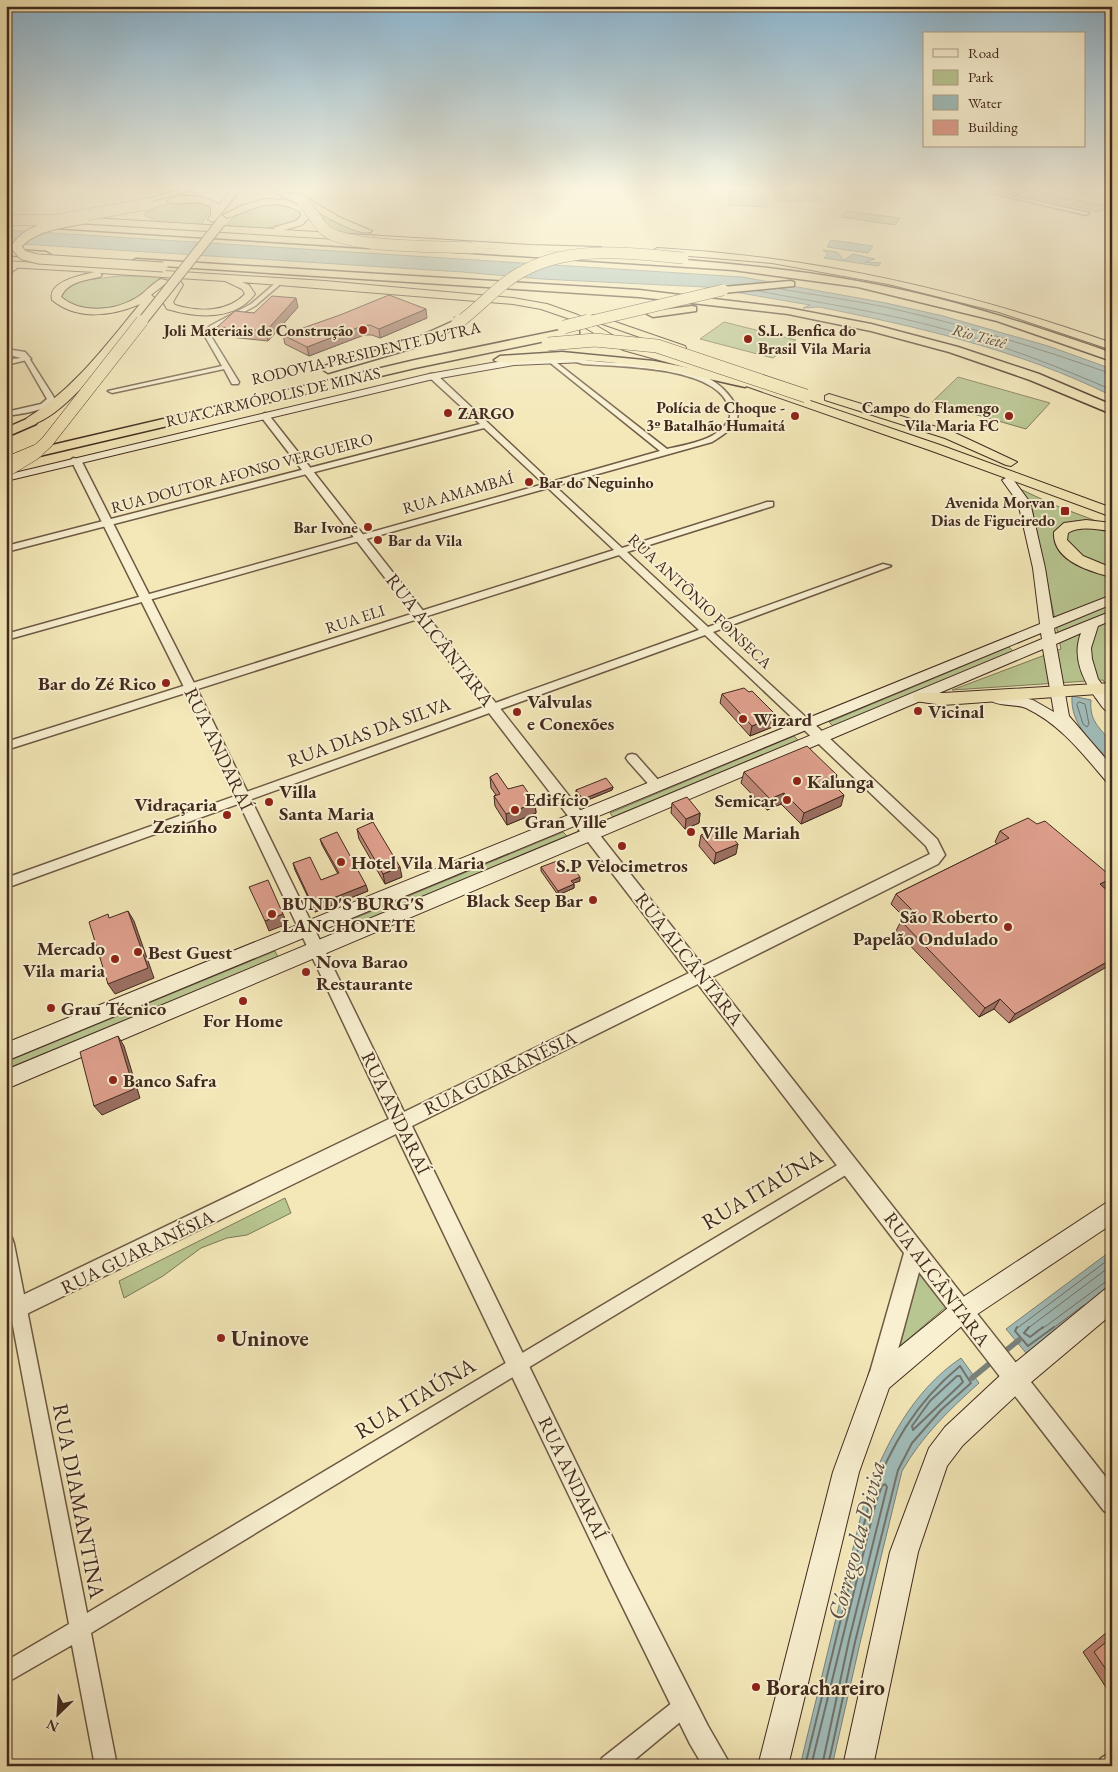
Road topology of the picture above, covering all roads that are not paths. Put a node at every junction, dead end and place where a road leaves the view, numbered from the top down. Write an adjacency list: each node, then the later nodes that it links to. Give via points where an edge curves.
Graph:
1 (115, 273): 14 (highway, via 82,278 60,289 56,298 74,308 111,309 137,302 156,284)
2 (147, 273): 12 (highway)
3 (175, 273): 14 (highway, bridge)
4 (199, 273): 16 (highway)
5 (243, 273): 18 (highway, bridge)
6 (324, 273): 21 (highway, via 701,300 788,311)
7 (522, 273): 34 (highway, RODOVIA PRESIDENTE DUTRA, bridge, via 458,323 413,344)
8 (781, 273): 24 (highway, via 908,294 1001,318)
9 (796, 273): 17 (highway)
10 (829, 273): 13 (highway)
11 (840, 273): 13 (highway)
12 (217, 277): 14 (highway, via 246,287 250,294 232,307 212,312 187,312 171,307 168,302 178,285); 15 (highway)
13 (868, 278): 23 (highway, via 984,305)
14 (168, 281): 47 (highway, via 71,392); 52 (highway, bridge, via 91,388)
15 (282, 281): 19 (highway); 33 (street, via 261,300 206,333)
16 (326, 281): 18 (highway); 19 (highway)
17 (884, 285): 26 (highway, via 1008,316)
18 (488, 290): 61 (highway, via 562,306 830,398 950,435)
19 (454, 296): 36 (highway, via 543,306 574,317 627,348)
20 (570, 329): 21 (highway, RODOVIA PRESIDENTE DUTRA, via 687,309 732,308); 22 (highway, RODOVIA PRESIDENTE DUTRA); 24 (highway, RODOVIA PRESIDENTE DUTRA, bridge, via 723,290 775,284 871,292); 55 (highway, RODOVIA PRESIDENTE DUTRA)
21 (872, 329): 42 (highway, via 995,364)
22 (492, 342): 52 (highway, via 364,367); 54 (highway, RODOVIA PRESIDENTE DUTRA)
23 (1112, 346)
24 (1086, 347): 27 (highway)
25 (6, 351): 28 (street, via 22,354)
26 (1112, 351)
27 (1112, 357)
28 (27, 359): 31 (street); 44 (street, via 51,399 43,406)
29 (550, 360): 30 (main road, RUA AMAMBAÍ); 35 (main road, RUA CARMÓPOLIS DE MINAS, via 494,365); 53 (street)
30 (575, 360): 32 (main road, RUA AMAMBAÍ); 53 (street, RUA AMAMBAÍ, via 687,374 708,380 720,389 734,410 729,426 709,440)
31 (6, 363)
32 (668, 366): 36 (highway); 41 (highway, via 572,356 509,358)
33 (226, 367): 37 (street); 38 (street)
34 (317, 372)
35 (433, 376): 46 (main road, RUA CARMÓPOLIS DE MINAS); 48 (street, RUA ANTÔNIO FONSECA)
36 (745, 384): 57 (highway)
37 (239, 386): 39 (highway, RODOVIA PRESIDENTE DUTRA)
38 (112, 391)
39 (225, 395)
40 (810, 397): 41 (highway, bridge, via 657,346 595,340 478,356); 61 (highway, via 928,433); 67 (highway, via 972,454)
41 (298, 400): 59 (highway, RODOVIA PRESIDENTE DUTRA)
42 (1086, 400): 43 (highway); 45 (highway)
43 (1112, 410)
44 (6, 414)
45 (1112, 415)
46 (265, 416): 56 (main road, RUA CARMÓPOLIS DE MINAS); 60 (street, RUA ALCÂNTARA)
47 (31, 421): 49 (highway)
48 (485, 425): 60 (street, RUA DOUTOR AFONSO VERGUEIRO); 64 (street, RUA ANTÔNIO FONSECA)
49 (6, 431)
50 (69, 431): 52 (highway)
51 (6, 445): 52 (highway)
52 (33, 446): 58 (highway, bridge); 59 (highway, bridge)
53 (664, 451): 64 (street, RUA AMAMBAÍ)
54 (6, 454)
55 (6, 460)
56 (76, 460): 62 (main road, RUA CARMÓPOLIS DE MINAS); 69 (street, RUA ANDARAÍ)
57 (972, 460): 63 (highway); 67 (highway)
58 (6, 464)
59 (6, 470)
60 (308, 471): 69 (street, RUA DOUTOR AFONSO VERGUEIRO); 71 (street, RUA ALCÂNTARA)
61 (1036, 475): 66 (highway)
62 (6, 478)
63 (1008, 480): 68 (highway); 81 (main road, via 1026,511)
64 (548, 484): 71 (street, RUA AMAMBAÍ); 73 (street, RUA ANTÔNIO FONSECA)
65 (770, 504): 73 (street, RUA ELI)
66 (1112, 504)
67 (1112, 512)
68 (1112, 520)
69 (109, 523): 72 (street, RUA DOUTOR AFONSO VERGUEIRO); 76 (street, RUA ANDARAÍ)
70 (1112, 527): 75 (highway, via 1073,523 1064,526 1060,537 1067,551 1083,563)
71 (359, 536): 76 (street, RUA AMAMBAÍ); 78 (street, RUA ALCÂNTARA)
72 (6, 549)
73 (621, 551): 78 (street, RUA ELI); 82 (street, RUA ANTÔNIO FONSECA)
74 (886, 566): 82 (street, RUA DIAS DA SILVA)
75 (1112, 573)
76 (145, 598): 83 (street, RUA AMAMBAÍ); 85 (street, RUA ANDARAÍ)
77 (1112, 599): 81 (main road)
78 (420, 614): 85 (street, RUA ELI); 90 (street, RUA ALCÂNTARA)
79 (1112, 615): 80 (main road)
80 (1092, 624): 84 (main road); 86 (main road, via 1082,651 1087,670)
81 (1048, 625): 84 (main road); 92 (main road)
82 (708, 631): 90 (street, RUA DIAS DA SILVA); 92 (street, RUA ANTÔNIO FONSECA)
83 (6, 637)
84 (1050, 642): 87 (main road); 88 (main road)
85 (190, 687): 95 (street, RUA ELI); 99 (street, RUA ANDARAÍ)
86 (1105, 689): 87 (highway); 91 (main road)
87 (1057, 692): 89 (highway); 93 (main road, via 1062,716)
88 (921, 696): 89 (highway, via 943,699); 94 (main road)
89 (992, 696): 93 (main road, via 1028,702)
90 (493, 708): 99 (street, RUA DIAS DA SILVA); 100 (street, RUA ALCÂNTARA)
91 (1112, 709)
92 (806, 724): 94 (street, RUA ANTÔNIO FONSECA); 98 (main road)
93 (1069, 728): 97 (main road)
94 (822, 738): 101 (main road); 102 (street, RUA ANTÔNIO FONSECA, via 932,843)
95 (6, 746)
96 (630, 758): 98 (street)
97 (1112, 777)
98 (656, 785): 100 (main road)
99 (242, 798): 103 (street, RUA DIAS DA SILVA); 104 (street, RUA ANDARAÍ)
100 (579, 817): 101 (street, RUA ALCÂNTARA); 104 (main road)
101 (592, 835): 105 (main road); 106 (street, RUA ALCÂNTARA)
102 (938, 854): 106 (street, RUA GUARANÉSIA, via 924,866)
103 (6, 883)
104 (306, 929): 105 (street, RUA ANDARAÍ); 107 (main road)
105 (317, 950): 108 (main road); 109 (street, RUA ANDARAÍ)
106 (702, 974): 109 (street, RUA GUARANÉSIA); 110 (street, RUA ALCÂNTARA)
107 (6, 1052)
108 (6, 1080)
109 (400, 1122): 116 (street, RUA GUARANÉSIA); 117 (street, RUA ANDARAÍ)
110 (849, 1164): 113 (street, RUA ALCÂNTARA); 117 (street, RUA ITAÚNA)
111 (1112, 1210): 115 (main road)
112 (6, 1244): 116 (street, RUA DIAMANTINA)
113 (915, 1250): 115 (street, RUA ALCÂNTARA); 119 (street)
114 (1112, 1298): 118 (main road)
115 (962, 1311): 118 (street, RUA ALCÂNTARA); 119 (main road)
116 (12, 1312): 121 (street, RUA DIAMANTINA)
117 (518, 1364): 121 (street, RUA ITAÚNA); 123 (street, RUA ANDARAÍ)
118 (1008, 1373): 120 (street, RUA ALCÂNTARA); 129 (main road, via 938,1457 925,1489 904,1552)
119 (878, 1380): 128 (main road, via 846,1472)
120 (1112, 1503)
121 (79, 1629): 122 (street, RUA ITAÚNA); 125 (street, RUA DIAMANTINA)
122 (6, 1672)
123 (684, 1706): 126 (street); 127 (street, RUA ANDARAÍ)
124 (1112, 1763): 130 (street)
125 (106, 1766)
126 (610, 1766)
127 (718, 1766)
128 (773, 1766)
129 (858, 1766)
130 (1109, 1766)

